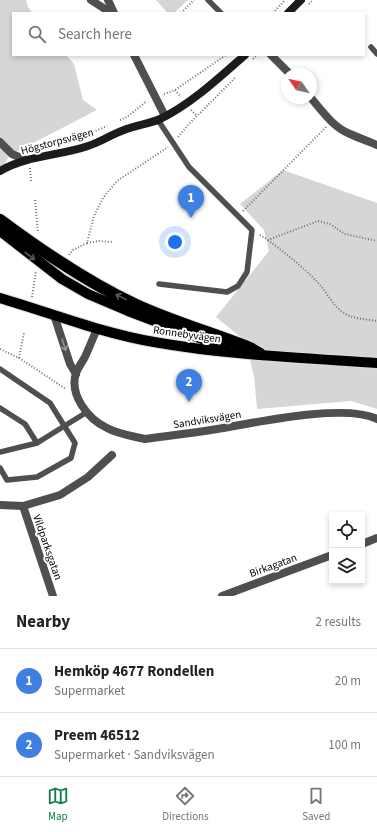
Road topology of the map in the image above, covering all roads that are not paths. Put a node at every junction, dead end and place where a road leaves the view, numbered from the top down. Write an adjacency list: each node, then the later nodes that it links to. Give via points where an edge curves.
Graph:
1 (92, 0): 5 (street)
2 (108, 0): 6 (street)
3 (208, 0): 7 (lane)
4 (301, 0): 8 (street)
5 (109, 12)
6 (114, 12)
7 (220, 12)
8 (289, 12)
9 (371, 46): 10 (lane)
10 (377, 54)
11 (135, 56): 16 (street, via 155,96)
12 (244, 56): 16 (street, Högstorpsvägen, via 222,76)
13 (272, 56): 14 (street)
14 (284, 68)
15 (316, 104): 18 (street, via 331,122 349,134)
16 (162, 118): 19 (street, Högstorpsvägen, via 124,130 87,146); 23 (lane, via 173,144 189,166 252,230 247,272 238,286 227,292)
17 (0, 142): 19 (street, via 12,154)
18 (377, 145)
19 (28, 164): 20 (street, Högstorpsvägen)
20 (0, 171)
21 (0, 220): 28 (highway, one-way to 21, via 107,290 56,260)
22 (0, 231): 27 (main road, one-way to 27, via 36,261 88,294)
23 (159, 284)
24 (0, 298): 25 (main road, Ronnebyvägen)
25 (54, 315): 26 (main road, Ronnebyvägen); 31 (street, one-way to 31, via 70,364)
26 (97, 329): 27 (main road, Ronnebyvägen, via 153,342); 31 (street)
27 (238, 352): 28 (main road, Ronnebyvägen)
28 (260, 354): 29 (main road, Ronnebyvägen)
29 (377, 363)
30 (0, 369): 35 (lane, via 50,403)
31 (76, 374): 33 (street, Sandviksvägen, via 77,399)
32 (0, 408): 36 (lane, via 25,424)
33 (88, 412): 34 (street, Sandviksvägen, via 106,428 145,439 313,414 346,413); 35 (lane)
34 (377, 419)
35 (65, 426): 36 (lane); 39 (lane, via 75,443 71,458 38,477 7,480)
36 (37, 443): 37 (lane)
37 (0, 452)
38 (112, 455): 41 (street, via 88,477 60,495)
39 (0, 468)
40 (0, 505): 41 (street)
41 (23, 506): 45 (street, Vildparksgatan)
42 (377, 538): 43 (street)
43 (365, 543)
44 (329, 556): 46 (street, Birkagatan)
45 (53, 596)
46 (222, 596)

